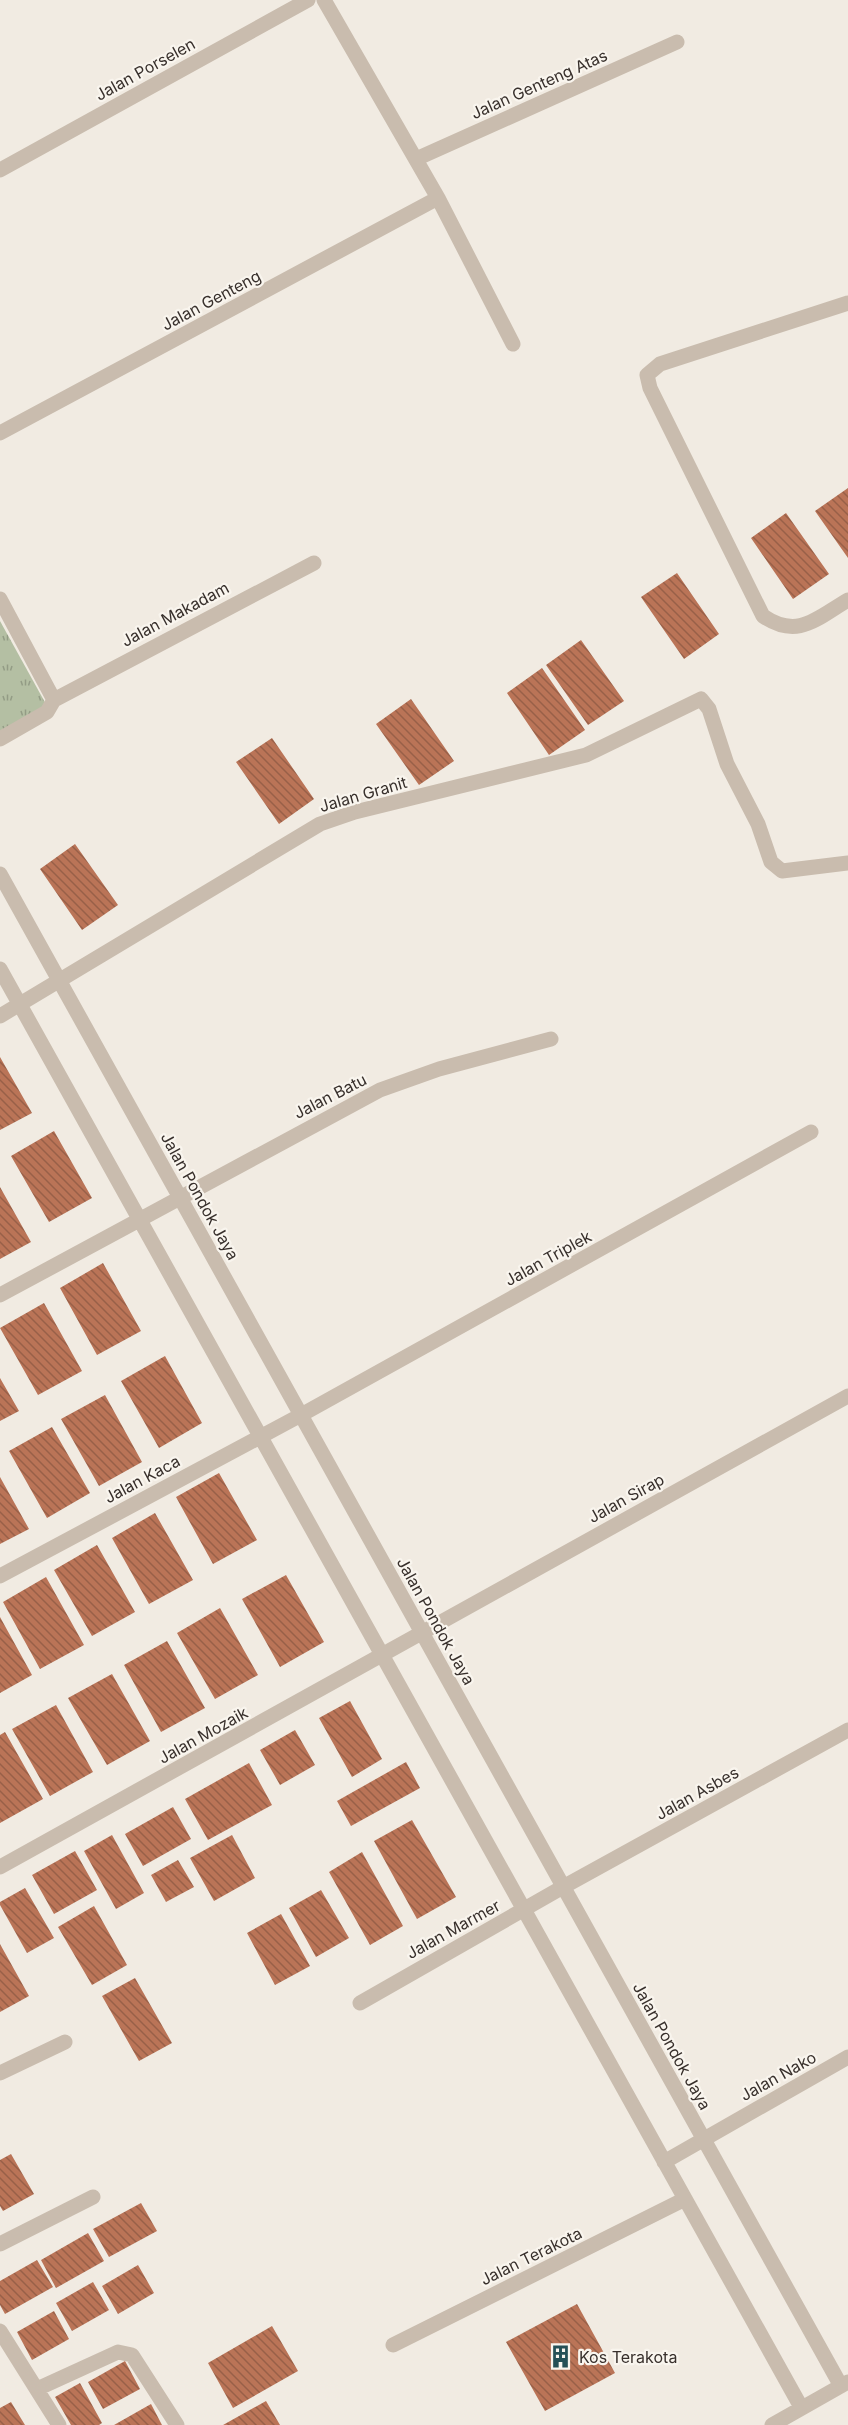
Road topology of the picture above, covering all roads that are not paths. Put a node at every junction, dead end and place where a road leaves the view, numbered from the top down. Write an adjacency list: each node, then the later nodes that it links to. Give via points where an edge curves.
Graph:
1 (308, 0): 5 (street, Jalan Porselen)
2 (324, 0): 4 (street)
3 (677, 42): 4 (street, Jalan Genteng Atas)
4 (416, 159): 6 (street)
5 (0, 170)
6 (438, 198): 8 (street); 9 (street, Jalan Genteng)
7 (848, 303): 12 (street, via 660,364 647,375 763,616 776,625 803,627)
8 (513, 344)
9 (0, 433)
10 (314, 563): 13 (street, Jalan Makadam)
11 (0, 599): 13 (street)
12 (848, 600)
13 (54, 700): 14 (street, Jalan Makadam, via 47,712)
14 (0, 739)
15 (848, 863): 18 (street, Jalan Granit, via 782,872 771,862 758,824 727,764 709,710 700,699 586,755 320,824)
16 (0, 874): 18 (street, Jalan Pondok Jaya)
17 (0, 969): 19 (street)
18 (59, 980): 19 (street, Jalan Granit); 23 (street, Jalan Pondok Jaya)
19 (20, 1005): 20 (street, Jalan Granit); 24 (street)
20 (0, 1016)
21 (551, 1039): 23 (street, Jalan Batu, via 439,1069 380,1090)
22 (811, 1132): 27 (street, Jalan Triplek)
23 (180, 1196): 24 (street, Jalan Batu); 27 (street, Jalan Pondok Jaya)
24 (140, 1220): 25 (street, Jalan Batu); 28 (street)
25 (0, 1295)
26 (848, 1395): 30 (street, Jalan Sirap)
27 (301, 1415): 28 (street, Jalan Kaca); 30 (street, Jalan Pondok Jaya)
28 (260, 1436): 29 (street, Jalan Kaca); 31 (street)
29 (0, 1576)
30 (423, 1633): 31 (street, Jalan Mozaik); 34 (street, Jalan Pondok Jaya)
31 (383, 1656): 33 (street, Jalan Mozaik); 35 (street)
32 (848, 1730): 34 (street, Jalan Asbes)
33 (0, 1868)
34 (563, 1887): 35 (street, Jalan Marmer); 40 (street, Jalan Pondok Jaya)
35 (524, 1910): 36 (street, Jalan Marmer); 41 (street)
36 (360, 2003)
37 (65, 2042): 39 (street)
38 (848, 2057): 40 (street, Jalan Nako)
39 (0, 2073)
40 (704, 2139): 41 (street, Jalan Nako); 47 (street, Jalan Pondok Jaya)
41 (664, 2162): 43 (street)
42 (93, 2197): 44 (street)
43 (685, 2199): 46 (street, Jalan Terakota); 49 (street)
44 (0, 2244)
45 (0, 2331): 48 (street)
46 (393, 2345)
47 (844, 2384): 49 (street)
48 (37, 2389): 50 (street); 51 (street, via 118,2352 132,2355)
49 (801, 2407): 52 (street)
50 (59, 2425)
51 (177, 2425)
52 (772, 2425)

